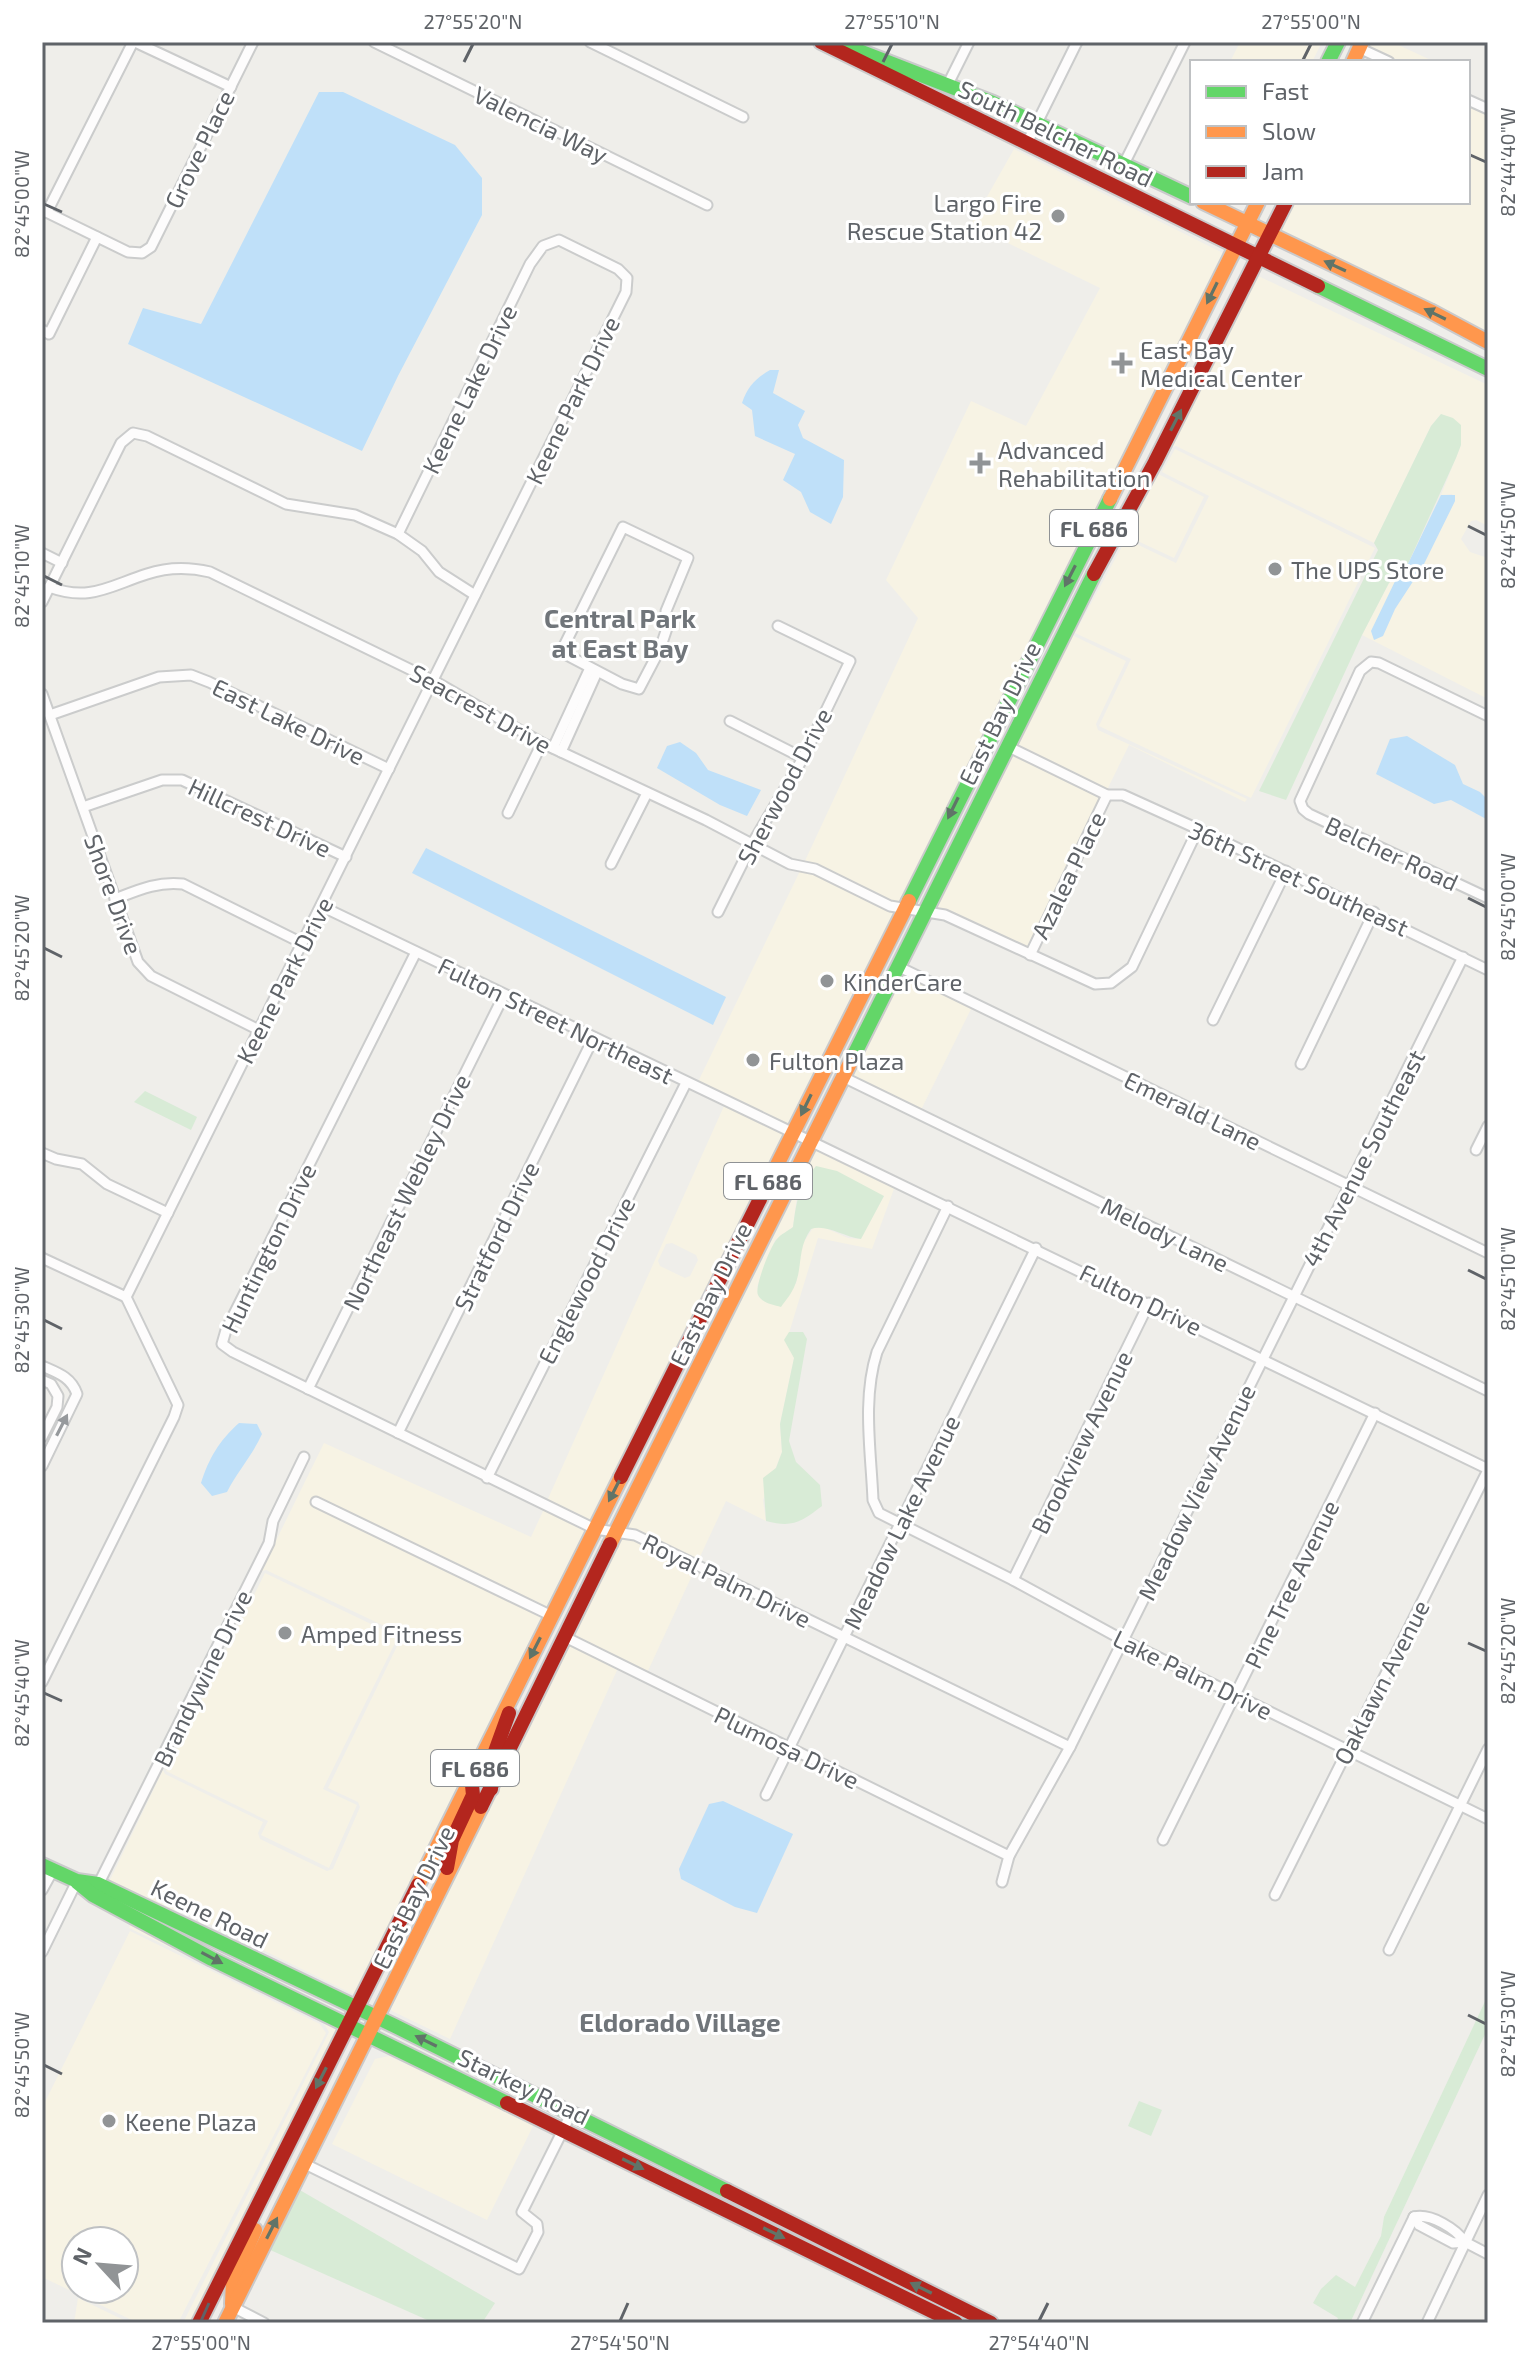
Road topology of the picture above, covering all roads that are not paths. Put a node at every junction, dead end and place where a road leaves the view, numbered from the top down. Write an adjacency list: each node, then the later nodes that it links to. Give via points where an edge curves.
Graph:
1 (134, 42): 17 (street); 28 (street)
2 (253, 42): 17 (street, Grove Place)
3 (374, 42): 27 (street, Valencia Way)
4 (590, 42): 19 (street)
5 (821, 42): 11 (main road, South Belcher Road)
6 (836, 42): 11 (main road, South Belcher Road)
7 (969, 42): 16 (street)
8 (1077, 42): 20 (street)
9 (1185, 42): 22 (street)
10 (1338, 42): 13 (main road)
11 (853, 49): 15 (main road, South Belcher Road); 18 (main road, South Belcher Road)
12 (1358, 51): 14 (street)
13 (1329, 60)
14 (1383, 60)
15 (923, 74): 16 (main road, South Belcher Road); 18 (street)
16 (948, 84): 20 (main road, South Belcher Road)
17 (231, 87): 31 (street, Grove Place, via 151,247 128,252)
18 (917, 90): 21 (main road, South Belcher Road)
19 (743, 117)
20 (1036, 122): 21 (street); 22 (main road, South Belcher Road)
21 (1027, 143): 32 (main road, South Belcher Road)
22 (1124, 164): 23 (main road, South Belcher Road)
23 (1190, 196)
24 (1207, 204): 29 (main road)
25 (1257, 204): 29 (main road, East Bay Drive / FL 686)
26 (1285, 204): 30 (main road, East Bay Drive / FL 686)
27 (707, 205)
28 (44, 211): 31 (street)
29 (1247, 224): 30 (main road); 32 (main road, East Bay Drive / FL 686)
30 (1269, 234): 34 (main road, East Bay Drive / FL 686); 36 (main road, one-way to 30)
31 (97, 237): 35 (street, via 49,334)
32 (1236, 245): 34 (main road, South Belcher Road); 54 (main road, East Bay Drive / FL 686, one-way to 54)
33 (543, 246): 40 (street, Keene Lake Drive); 44 (street, Keene Park Drive, via 559,240 618,269 627,278 626,292)
34 (1258, 256): 38 (main road, South Belcher Road); 55 (main road, East Bay Drive / FL 686, one-way to 34)
35 (42, 330)
36 (1468, 330): 37 (main road); 38 (street)
37 (1488, 342)
38 (1457, 352): 39 (main road, South Belcher Road)
39 (1488, 369)
40 (398, 534): 42 (street, via 355,515 286,504 133,433 121,443); 44 (street, via 439,572)
41 (42, 553): 42 (street)
42 (62, 563): 43 (street)
43 (49, 587): 45 (street); 48 (street, Seacrest Drive, via 91,594 164,570 189,567 210,572)
44 (475, 595): 48 (street, Keene Park Drive)
45 (42, 602)
46 (778, 626): 57 (street, Sherwood Drive, via 850,661)
47 (594, 670): 47 (street, via 639,689 660,649 666,611 688,558 623,527 561,652); 56 (street)
48 (434, 681): 53 (street, Seacrest Drive); 58 (street, Keene Park Drive)
49 (42, 694): 50 (street, Shore Drive)
50 (50, 715): 58 (street, East Lake Drive, via 159,677 191,675); 62 (street, Shore Drive)
51 (1488, 716): 69 (street, Belcher Road, via 1379,663 1365,665 1300,801 1309,814)
52 (730, 721): 57 (street)
53 (542, 743): 56 (street, Seacrest Drive); 63 (street)
54 (984, 746): 59 (main road); 72 (main road, East Bay Drive / FL 686, one-way to 72)
55 (1007, 746): 59 (main road, East Bay Drive / FL 686); 61 (street, 36th Street Southeast)
56 (557, 750): 60 (street, Seacrest Drive)
57 (803, 758): 65 (street, Sherwood Drive)
58 (389, 769): 66 (street, Keene Park Drive)
59 (988, 785): 73 (main road, East Bay Drive / FL 686)
60 (647, 793): 65 (street, Seacrest Drive); 67 (street)
61 (1107, 795): 64 (street, 36th Street Southeast, via 1123,795); 78 (street, Azalea Place)
62 (83, 807): 66 (street, Hillcrest Drive, via 162,780 182,780); 70 (street, Shore Drive)
63 (508, 813)
64 (1198, 829): 68 (street, 36th Street Southeast); 78 (street, via 1132,967 1122,976 1095,984)
65 (752, 844): 72 (street, Seacrest Drive); 74 (street, Sherwood Drive)
66 (346, 857): 71 (street, Keene Park Drive)
67 (611, 864)
68 (1286, 871): 75 (street, 36th Street Southeast); 83 (street)
69 (1488, 898)
70 (115, 899): 76 (street, via 151,885 183,884); 84 (street, Shore Drive, via 144,970)
71 (321, 906): 76 (street, Keene Park Drive); 77 (street, Fulton Street Northeast)
72 (903, 910): 73 (street); 90 (main road, East Bay Drive / FL 686, one-way to 90)
73 (925, 910): 78 (street); 80 (main road, East Bay Drive / FL 686)
74 (718, 912)
75 (1374, 912): 79 (street, 36th Street Southeast); 86 (street)
76 (302, 943): 84 (street, Keene Park Drive)
77 (416, 952): 82 (street, Fulton Street Northeast); 109 (street, Huntington Drive, via 222,1344)
78 (1030, 955)
79 (1463, 957): 81 (street, 36th Street Southeast); 94 (street, 4th Avenue Southeast)
80 (897, 966): 87 (main road, East Bay Drive / FL 686); 94 (street, Emerald Lane)
81 (1488, 970)
82 (504, 995): 85 (street, Fulton Street Northeast); 109 (street, Northeast Webley Drive)
83 (1213, 1020)
84 (259, 1030): 96 (street, Keene Park Drive)
85 (593, 1039): 88 (street, Fulton Street Northeast); 112 (street, Stratford Drive)
86 (1301, 1064)
87 (843, 1077): 91 (main road, East Bay Drive / FL 686); 102 (street, Melody Lane)
88 (686, 1083): 90 (street, Fulton Street Northeast); 118 (street, Englewood Drive)
89 (1488, 1126): 92 (street)
90 (791, 1133): 91 (street, Fulton Drive); 97 (main road, East Bay Drive / FL 686)
91 (810, 1142): 95 (street, Fulton Drive); 105 (main road, East Bay Drive / FL 686)
92 (1476, 1150)
93 (42, 1153): 96 (street, via 82,1164 107,1184)
94 (1349, 1186): 99 (street, Emerald Lane); 102 (street, 4th Avenue Southeast)
95 (948, 1206): 98 (street, Fulton Drive); 120 (street, Lake Palm Drive, via 871,1371 873,1500 879,1513)
96 (168, 1213): 101 (street, Keene Park Drive)
97 (738, 1241): 104 (main road, East Bay Drive / FL 686); 105 (main road, via 736,1266 710,1322)
98 (1036, 1248): 103 (street, Fulton Drive); 120 (street, Meadow Lake Avenue)
99 (1488, 1253)
100 (42, 1258): 101 (street)
101 (126, 1297): 128 (street, via 178,1405)
102 (1293, 1297): 106 (street, 4th Avenue Southeast); 110 (street, Melody Lane)
103 (1149, 1303): 106 (street, Fulton Drive); 123 (street, Brookview Avenue)
104 (689, 1341): 114 (main road, via 688,1363 662,1418); 121 (main road, East Bay Drive / FL 686, one-way to 121)
105 (711, 1342): 114 (main road, East Bay Drive / FL 686)
106 (1262, 1359): 111 (street, Fulton Drive); 127 (street, Meadow View Avenue)
107 (42, 1366): 116 (street, one-way to 107, via 77,1394 65,1376)
108 (42, 1380): 113 (street, via 58,1396)
109 (308, 1389): 112 (street, Huntington Drive)
110 (1488, 1391)
111 (1375, 1413): 117 (street, Fulton Drive); 129 (street, Pine Tree Avenue)
112 (398, 1433): 118 (street, Huntington Drive)
113 (42, 1437)
114 (661, 1443): 122 (main road, East Bay Drive / FL 686)
115 (304, 1457): 147 (street, Brandywine Drive, via 273,1521 269,1543)
116 (42, 1466)
117 (1488, 1469): 134 (street, Oaklawn Avenue)
118 (487, 1478): 121 (street, Huntington Drive)
119 (316, 1502): 124 (street)
120 (900, 1525): 123 (street, Lake Palm Drive); 125 (street, Meadow Lake Avenue)
121 (595, 1529): 122 (street, Royal Palm Drive); 124 (main road, East Bay Drive / FL 686)
122 (617, 1531): 125 (street, Royal Palm Drive); 126 (main road, East Bay Drive / FL 686)
123 (1013, 1580): 127 (street, Lake Palm Drive)
124 (552, 1616): 130 (main road, East Bay Drive / FL 686, one-way to 130)
125 (844, 1636): 131 (street, Royal Palm Drive); 132 (street, Meadow Lake Avenue)
126 (565, 1637): 132 (street, Plumosa Drive); 136 (main road, East Bay Drive / FL 686)
127 (1123, 1640): 129 (street, Lake Palm Drive); 131 (street, Meadow View Avenue)
128 (42, 1682)
129 (1236, 1695): 134 (street, Lake Palm Drive); 140 (street, Pine Tree Avenue)
130 (507, 1704): 135 (main road, East Bay Drive / FL 686); 136 (main road, via 507,1725 486,1778)
131 (1070, 1747): 141 (street, Meadow View Avenue)
132 (789, 1748): 137 (street, Meadow Lake Avenue); 141 (street, Plumosa Drive)
133 (1488, 1749): 138 (street)
134 (1347, 1750): 138 (street, Lake Palm Drive); 148 (street, Oaklawn Avenue)
135 (471, 1775): 144 (main road, via 473,1795 452,1840); 151 (main road, East Bay Drive / FL 686)
136 (491, 1789): 144 (main road, East Bay Drive / FL 686)
137 (766, 1795)
138 (1460, 1805): 139 (street, Lake Palm Drive); 149 (street)
139 (1488, 1819)
140 (1163, 1840)
141 (1009, 1856): 145 (street, Meadow View Avenue)
142 (47, 1867): 143 (main road); 146 (street)
143 (77, 1881): 147 (main road, Starkey Road); 150 (street)
144 (446, 1881): 152 (main road, East Bay Drive / FL 686)
145 (1002, 1882)
146 (42, 1890)
147 (95, 1890): 151 (main road, Keene Road); 153 (main road, Starkey Road, one-way to 153, via 212,1959)
148 (1275, 1895)
149 (1389, 1950)
150 (42, 1952)
151 (356, 2008): 152 (main road, Starkey Road); 153 (main road, East Bay Drive / FL 686)
152 (378, 2018): 154 (main road, East Bay Drive / FL 686); 155 (main road, Starkey Road, one-way to 152)
153 (348, 2025): 154 (main road, Starkey Road); 159 (main road, East Bay Drive / FL 686, one-way to 159)
154 (369, 2035): 156 (main road, Starkey Road); 157 (main road, East Bay Drive / FL 686)
155 (571, 2114): 156 (street); 169 (main road, Starkey Road, one-way to 155)
156 (563, 2130): 157 (street, via 522,2212 537,2224 538,2232 519,2269); 168 (main road, Starkey Road, one-way to 168)
157 (305, 2164): 163 (main road, East Bay Drive / FL 686, one-way to 157)
158 (1488, 2195): 160 (street)
159 (261, 2198): 162 (main road, East Bay Drive / FL 686); 163 (main road, via 254,2233 233,2281)
160 (1465, 2242): 161 (street); 170 (street, via 1453,2243 1414,2217); 171 (street)
161 (1488, 2254)
162 (213, 2296): 164 (main road, East Bay Drive / FL 686); 165 (main road)
163 (233, 2307): 166 (main road, East Bay Drive / FL 686); 167 (street)
164 (199, 2323)
165 (211, 2323)
166 (225, 2323)
167 (264, 2323)
168 (956, 2323)
169 (991, 2323)
170 (1362, 2323)
171 (1427, 2323)

